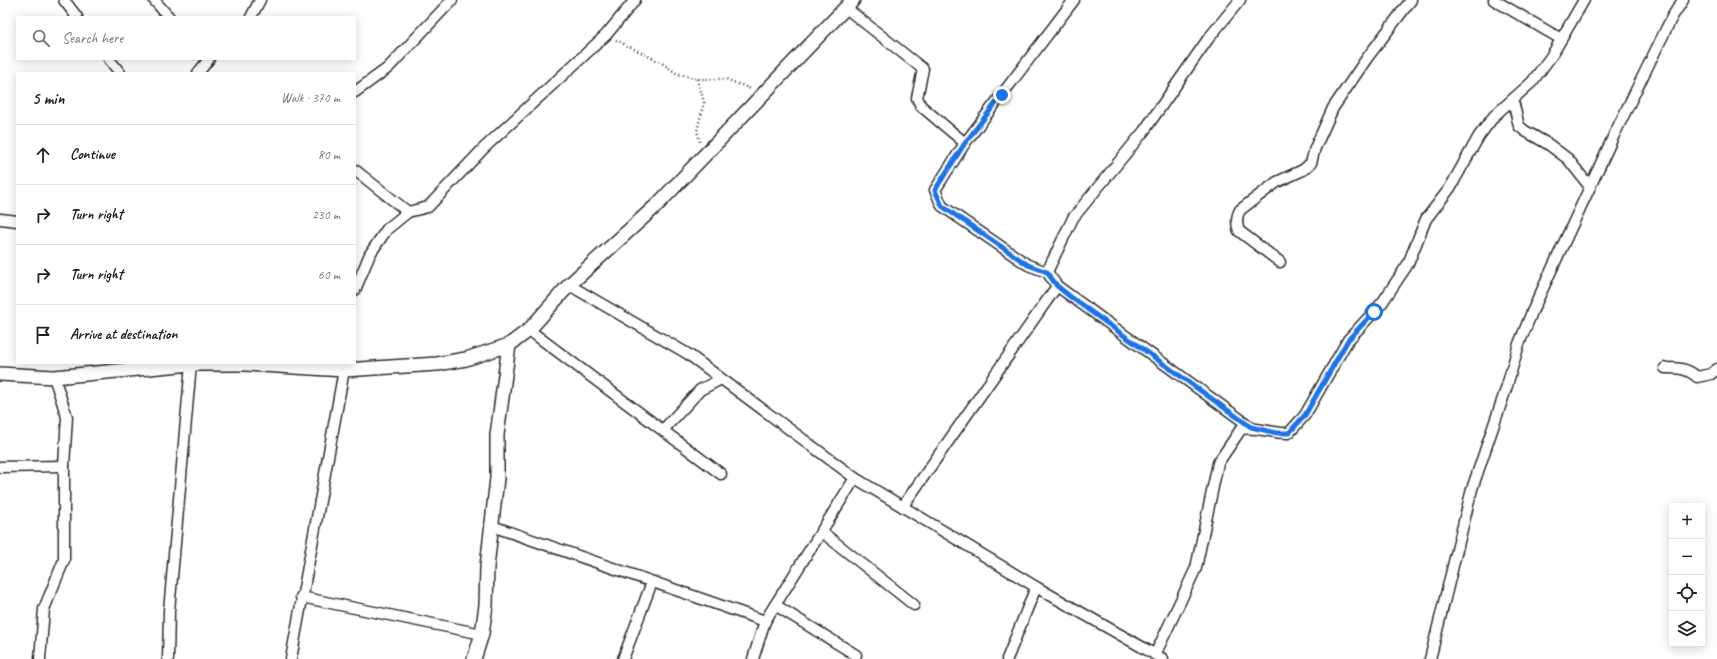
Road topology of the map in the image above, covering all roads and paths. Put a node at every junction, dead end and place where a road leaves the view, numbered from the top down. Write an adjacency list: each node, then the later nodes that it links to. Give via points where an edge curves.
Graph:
1 (64, 0): 13 (street)
2 (260, 0): 15 (street)
3 (452, 0): 23 (street, via 388,68)
4 (635, 0): 16 (street)
5 (1074, 0): 26 (street)
6 (1240, 0): 36 (street, via 1208,39 1144,131 1073,218)
7 (1411, 0): 35 (street, via 1333,108 1315,148 1312,163 1277,182 1240,210 1237,220 1239,231)
8 (1494, 0): 17 (street)
9 (1584, 0): 17 (street)
10 (1683, 0): 28 (street, via 1672,17)
11 (156, 1): 14 (street)
12 (850, 4): 24 (street); 26 (street, via 923,69 917,98 921,106)
13 (76, 16)
14 (168, 16)
15 (252, 16)
16 (606, 35): 22 (path, via 662,63 676,73); 32 (street, via 484,148 428,207)
17 (1561, 39): 25 (street, via 1552,56 1532,82)
18 (110, 60): 20 (street)
19 (208, 60): 21 (street)
20 (119, 72)
21 (199, 72)
22 (697, 79): 24 (path, via 726,78 745,85); 27 (path, via 704,102 697,131 699,142)
23 (356, 91)
24 (762, 96): 27 (street)
25 (1513, 101): 29 (street, via 1517,121 1525,131 1548,144); 51 (street, via 1494,116 1479,136 1450,188 1426,219 1408,264 1382,303 1348,340 1305,415 1289,433)
26 (965, 143): 36 (street, via 935,190 942,206 1028,265)
27 (710, 151): 37 (street, via 658,204)
28 (1599, 168): 29 (street); 31 (street)
29 (1578, 169): 31 (street)
30 (356, 171): 32 (street)
31 (1590, 187): 76 (street, via 1519,344 1472,489)
32 (408, 212): 39 (street, via 387,229 370,254)
33 (1, 219): 34 (street)
34 (16, 221)
35 (1280, 262)
36 (1047, 272): 38 (street)
37 (569, 285): 40 (street); 50 (street, via 688,354)
38 (1057, 286): 51 (street); 57 (street)
39 (356, 288)
40 (529, 330): 41 (street); 52 (street)
41 (509, 345): 47 (street, via 466,359 437,364); 58 (street, via 497,435 497,478)
42 (191, 364): 43 (street); 44 (street); 70 (street, via 169,611)
43 (330, 366): 47 (street)
44 (123, 367): 49 (street)
45 (1665, 368): 46 (street, via 1680,368 1690,371 1697,377 1711,374)
46 (1717, 369)
47 (344, 370): 62 (street)
48 (0, 374): 49 (street)
49 (54, 377): 53 (street, via 67,417)
50 (721, 379): 52 (street, via 700,390); 56 (street)
51 (1251, 427): 68 (street, via 1241,429 1218,464 1196,568)
52 (663, 430): 55 (street)
53 (64, 466): 54 (street); 69 (street, via 64,560 44,609)
54 (0, 467)
55 (721, 474)
56 (855, 478): 57 (street); 59 (street)
57 (903, 506): 61 (street)
58 (492, 526): 60 (street); 66 (street)
59 (822, 532): 63 (street); 64 (street)
60 (652, 582): 65 (street); 73 (street)
61 (1036, 587): 68 (street); 75 (street)
62 (302, 597): 66 (street); 71 (street)
63 (775, 605): 65 (street); 67 (street)
64 (914, 605)
65 (765, 621): 74 (street)
66 (482, 634): 72 (street)
67 (856, 655)
68 (1159, 657)
69 (40, 659)
70 (168, 659)
71 (291, 659)
72 (474, 659)
73 (623, 659)
74 (753, 659)
75 (1007, 659)
76 (1430, 659)

